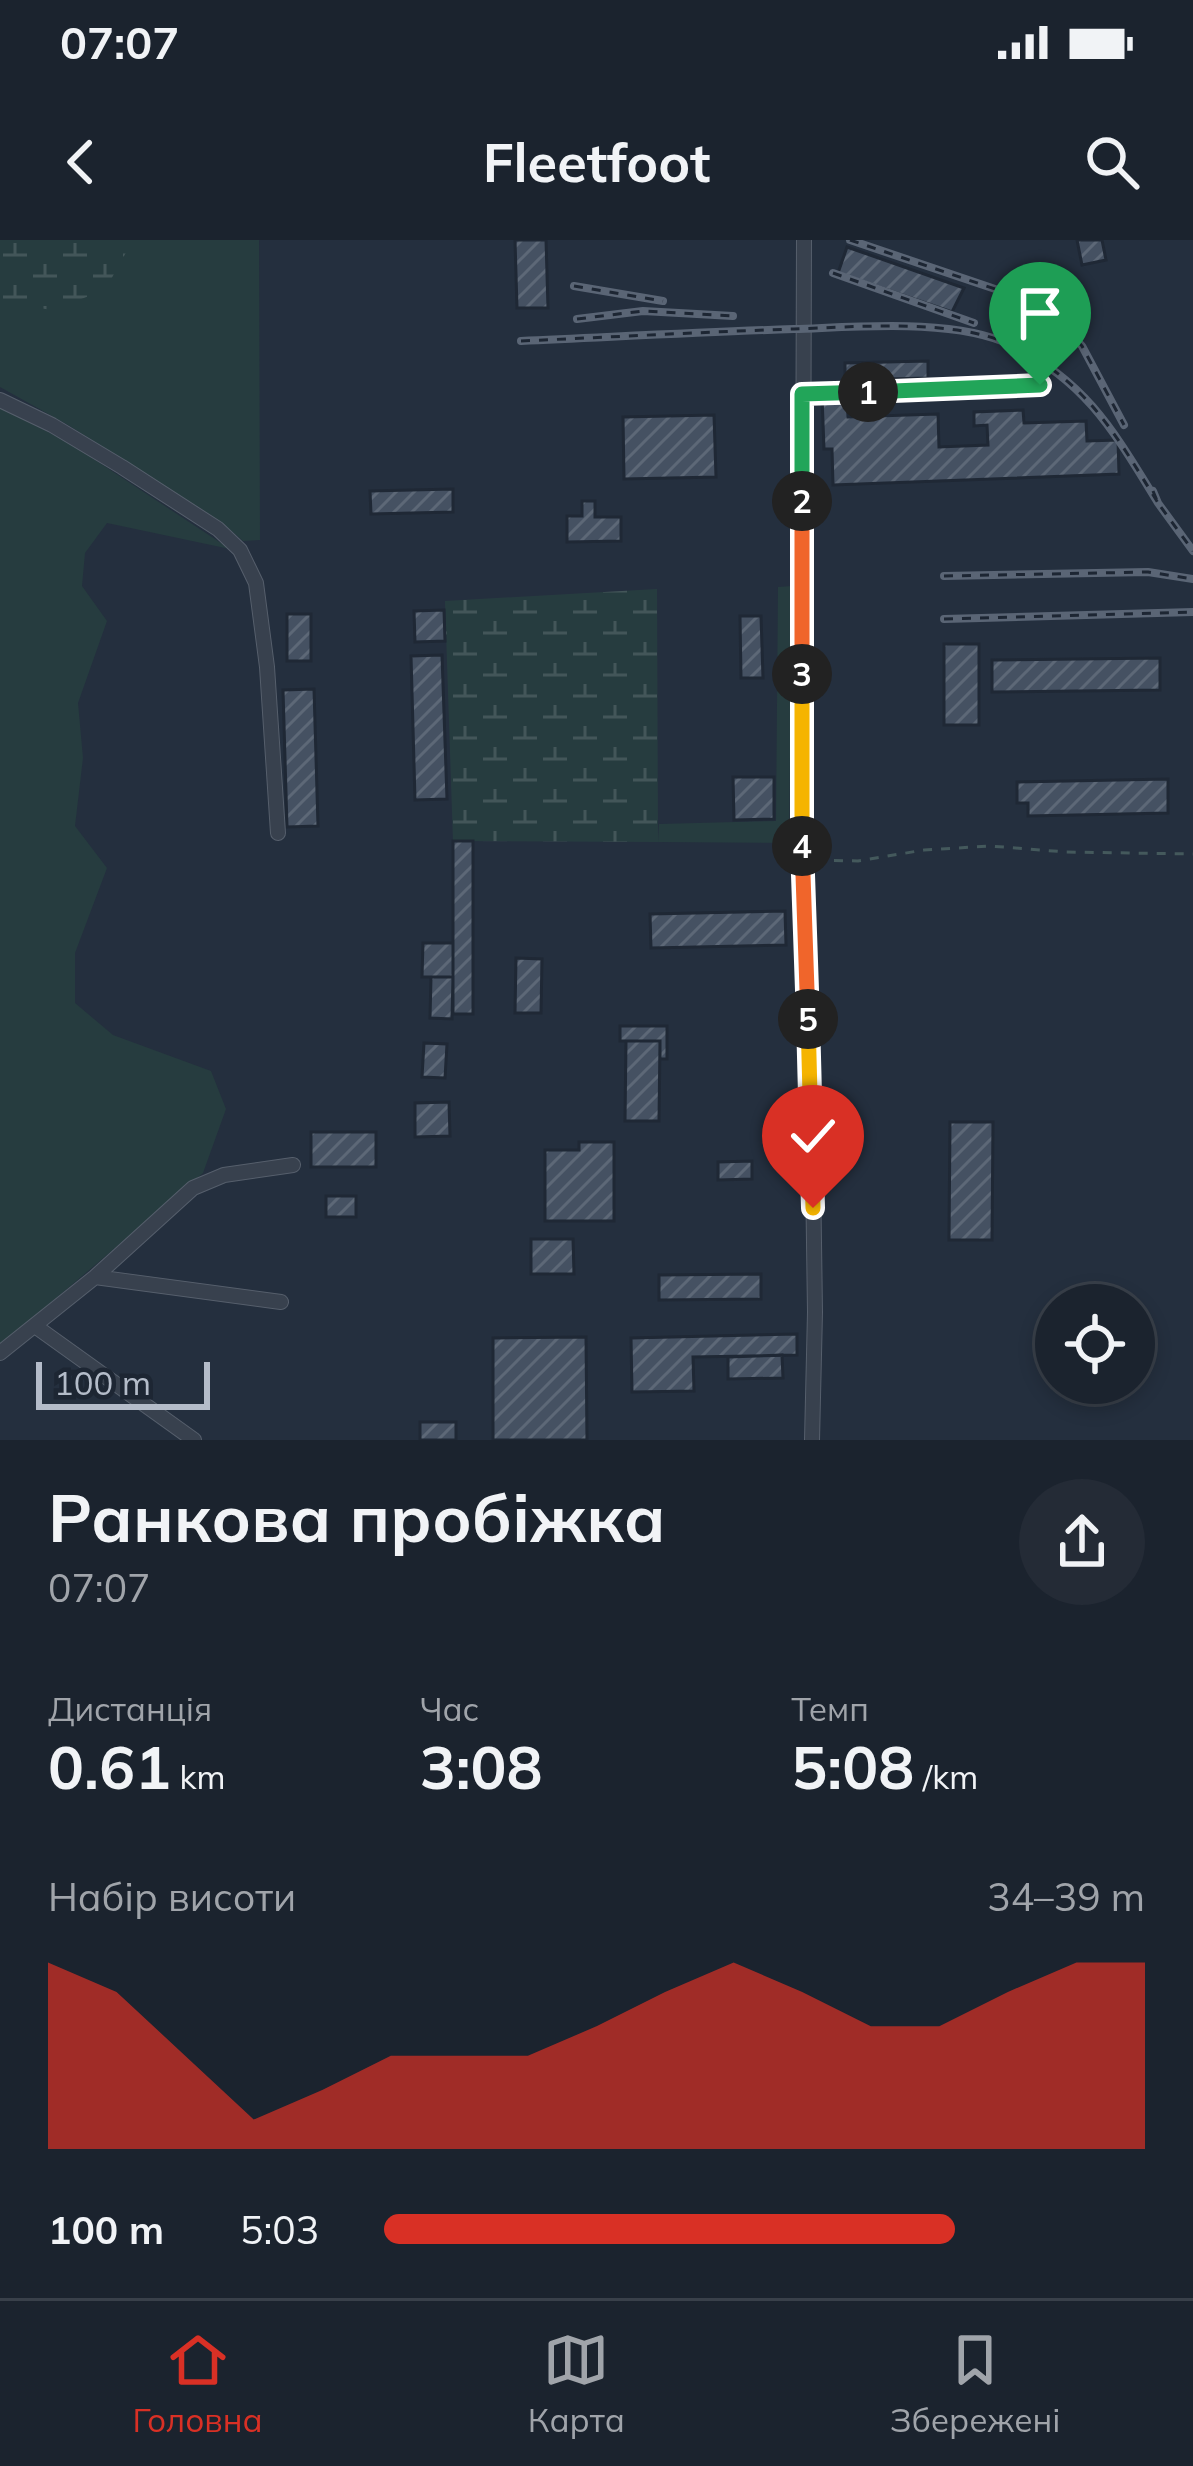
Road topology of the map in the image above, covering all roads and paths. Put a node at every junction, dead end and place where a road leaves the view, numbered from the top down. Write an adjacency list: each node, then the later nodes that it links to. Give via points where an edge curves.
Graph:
1 (804, 240): 3 (street)
2 (1040, 385): 3 (street)
3 (802, 394): 7 (street)
4 (0, 400): 5 (street, via 122,467 240,550 256,583)
5 (278, 833)
6 (1193, 854): 7 (path, via 990,846)
7 (802, 860): 14 (street)
8 (293, 1165): 9 (street, via 193,1188)
9 (94, 1277): 10 (street); 11 (street)
10 (281, 1302)
11 (35, 1326): 12 (street); 13 (street)
12 (0, 1353)
13 (194, 1440)
14 (812, 1440)

